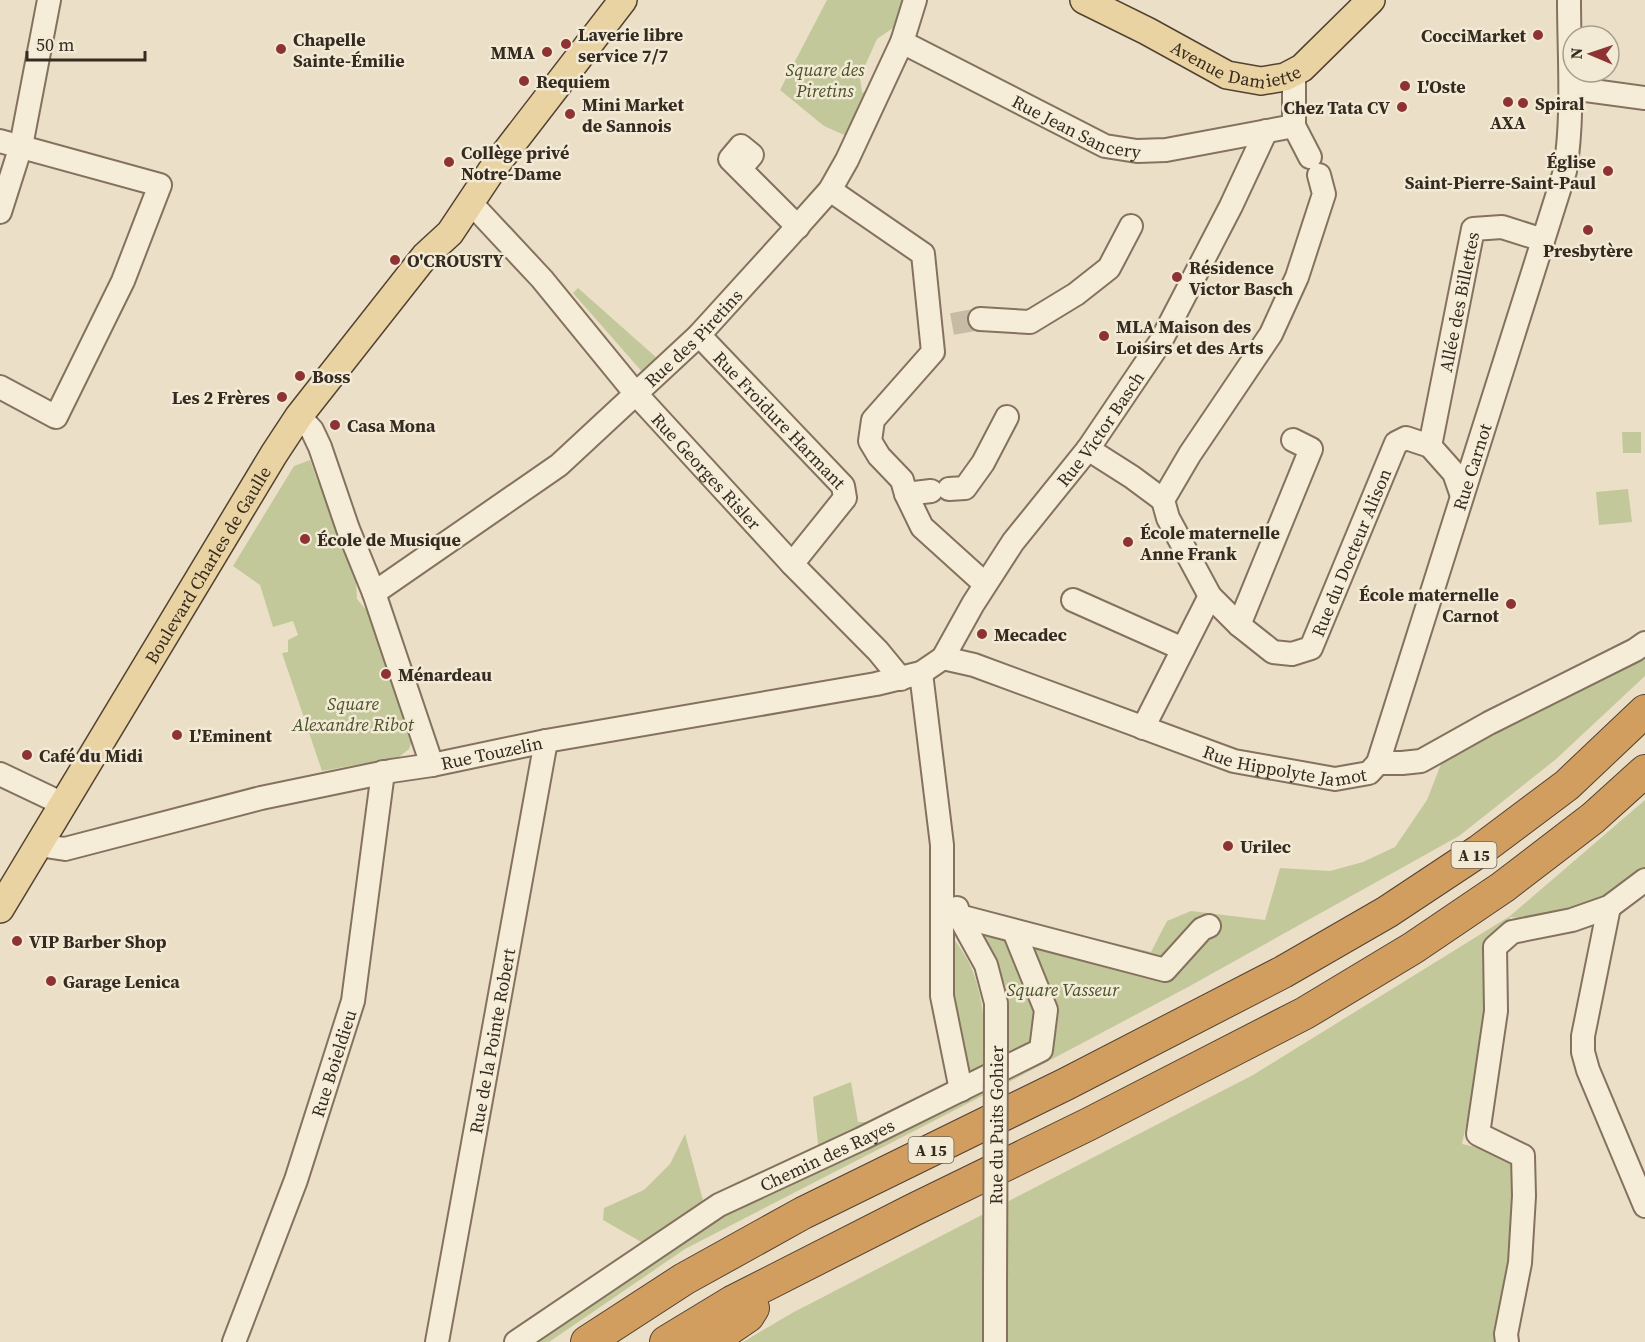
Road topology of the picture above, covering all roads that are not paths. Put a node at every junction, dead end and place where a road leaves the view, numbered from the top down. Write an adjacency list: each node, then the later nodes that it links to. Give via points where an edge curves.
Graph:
1 (48, 0): 15 (street)
2 (915, 0): 9 (street, Rue des Piretins)
3 (1083, 0): 10 (main road, Avenue Damiette, via 1227,75 1261,81)
4 (1112, 0): 5 (main road, Avenue Damiette, via 1236,62 1258,66 1276,63 1292,53)
5 (1345, 0)
6 (1371, 0): 10 (main road, Avenue Damiette)
7 (1569, 0): 11 (street, Rue Carnot)
8 (621, 2): 17 (main road, Boulevard Charles de Gaulle)
9 (902, 42): 14 (street, Rue Jean Sancery, via 1105,146 1166,150); 18 (street, Rue des Piretins)
10 (1294, 73): 13 (street)
11 (1571, 88): 12 (street); 23 (street, Rue Carnot, via 1565,171)
12 (1645, 98)
13 (1294, 126): 14 (street); 36 (street, via 1315,166 1323,194 1297,277 1271,334)
14 (1266, 131): 33 (street, Rue Victor Basch, via 1232,206 1161,341)
15 (11, 143): 20 (street); 27 (street, via 160,185 123,281 56,417)
16 (740, 169): 22 (street)
17 (492, 170): 19 (main road, Boulevard Charles de Gaulle); 24 (main road, Boulevard Charles de Gaulle, via 439,225)
18 (830, 190): 22 (street, Rue des Piretins); 34 (street, via 923,254 942,325 933,352 873,420 870,441 902,480)
19 (471, 203): 24 (main road, Boulevard Charles de Gaulle, via 450,233); 28 (street, Rue Georges Risler, via 542,279)
20 (0, 212)
21 (1131, 226): 25 (street, via 1109,268 1076,294 1030,322)
22 (798, 227): 26 (street, Rue des Piretins)
23 (1543, 240): 32 (street, Allée des Billettes, via 1502,227 1473,229); 35 (street, Rue Carnot)
24 (425, 256): 29 (main road, Boulevard Charles de Gaulle)
25 (980, 319)
26 (699, 335): 28 (street, Rue des Piretins); 37 (street, Rue Froidure Harmant, via 843,486 845,498)
27 (0, 387)
28 (636, 394): 37 (street, Rue Georges Risler); 39 (street, Rue des Piretins, via 559,465)
29 (299, 416): 39 (street, via 320,447); 55 (main road, Boulevard Charles de Gaulle)
30 (1007, 417): 34 (street, via 965,488)
31 (1293, 440): 42 (street, via 1311,449)
32 (1430, 446): 35 (street, via 1454,473); 42 (street, Rue du Docteur Alison, via 1406,438 1396,443 1311,648 1292,654 1273,652)
33 (1088, 449): 36 (street); 38 (street, Rue Victor Basch, via 1013,542)
34 (906, 494): 38 (street, via 922,527)
35 (1462, 496): 50 (street, Rue Carnot)
36 (1163, 500): 40 (street, Rue du Docteur Alison, via 1168,518)
37 (792, 564): 46 (street, Rue Georges Risler, via 878,651)
38 (985, 584): 45 (street, Rue Victor Basch)
39 (374, 593): 51 (street)
40 (1210, 596): 42 (street, Rue du Docteur Alison); 44 (street)
41 (1073, 600): 44 (street)
42 (1239, 625)
43 (1645, 642): 50 (street, Rue Hippolyte Jamot, via 1420,761)
44 (1183, 649): 48 (street)
45 (943, 658): 46 (street, Rue Touzelin); 48 (street, Rue Hippolyte Jamot, via 974,665)
46 (911, 676): 49 (street, Rue Touzelin); 57 (street, Rue du Puits Gohier)
47 (1645, 711): 70 (highway, A 15, via 1567,784 1479,851 1387,912 1283,972 803,1213 684,1279)
48 (1143, 728): 50 (street, Rue Hippolyte Jamot, via 1234,761 1334,778 1369,773)
49 (546, 741): 51 (street, Rue Touzelin); 68 (street, Rue de la Pointe Robert)
50 (1378, 764)
51 (432, 765): 53 (street, Rue Touzelin)
52 (1645, 771): 66 (highway, A 15, via 1593,818 1503,887 1413,948 1305,1013)
53 (383, 772): 56 (street, Rue Touzelin, via 261,798 65,849); 67 (street, Rue Boieldieu, via 353,1001 296,1180)
54 (0, 774): 55 (street)
55 (63, 804): 56 (main road, Boulevard Charles de Gaulle)
56 (39, 844): 59 (main road, Boulevard Charles de Gaulle)
57 (942, 845): 61 (street, Rue du Puits Gohier); 64 (street, Rue du Puits Gohier, via 942,996)
58 (1645, 880): 60 (street)
59 (4, 897)
60 (1627, 898): 65 (street, via 1582,1036 1588,1070); 74 (street, via 1572,920 1512,932 1495,947 1496,1011 1478,1134 1523,1156 1520,1263)
61 (959, 916): 63 (street); 73 (street, Rue du Puits Gohier, bridge, via 986,965 996,1003)
62 (1209, 926): 63 (street, via 1165,970)
63 (1014, 931): 64 (street, Chemin des Rayes, via 1046,1011 1041,1050)
64 (961, 1090): 69 (street, Chemin des Rayes, via 719,1205)
65 (1645, 1206)
66 (767, 1285): 71 (highway, A 15); 72 (highway, via 748,1316)
67 (234, 1342)
68 (437, 1342)
69 (516, 1342)
70 (587, 1342)
71 (666, 1342)
72 (710, 1342)
73 (995, 1342)
74 (1506, 1342)

